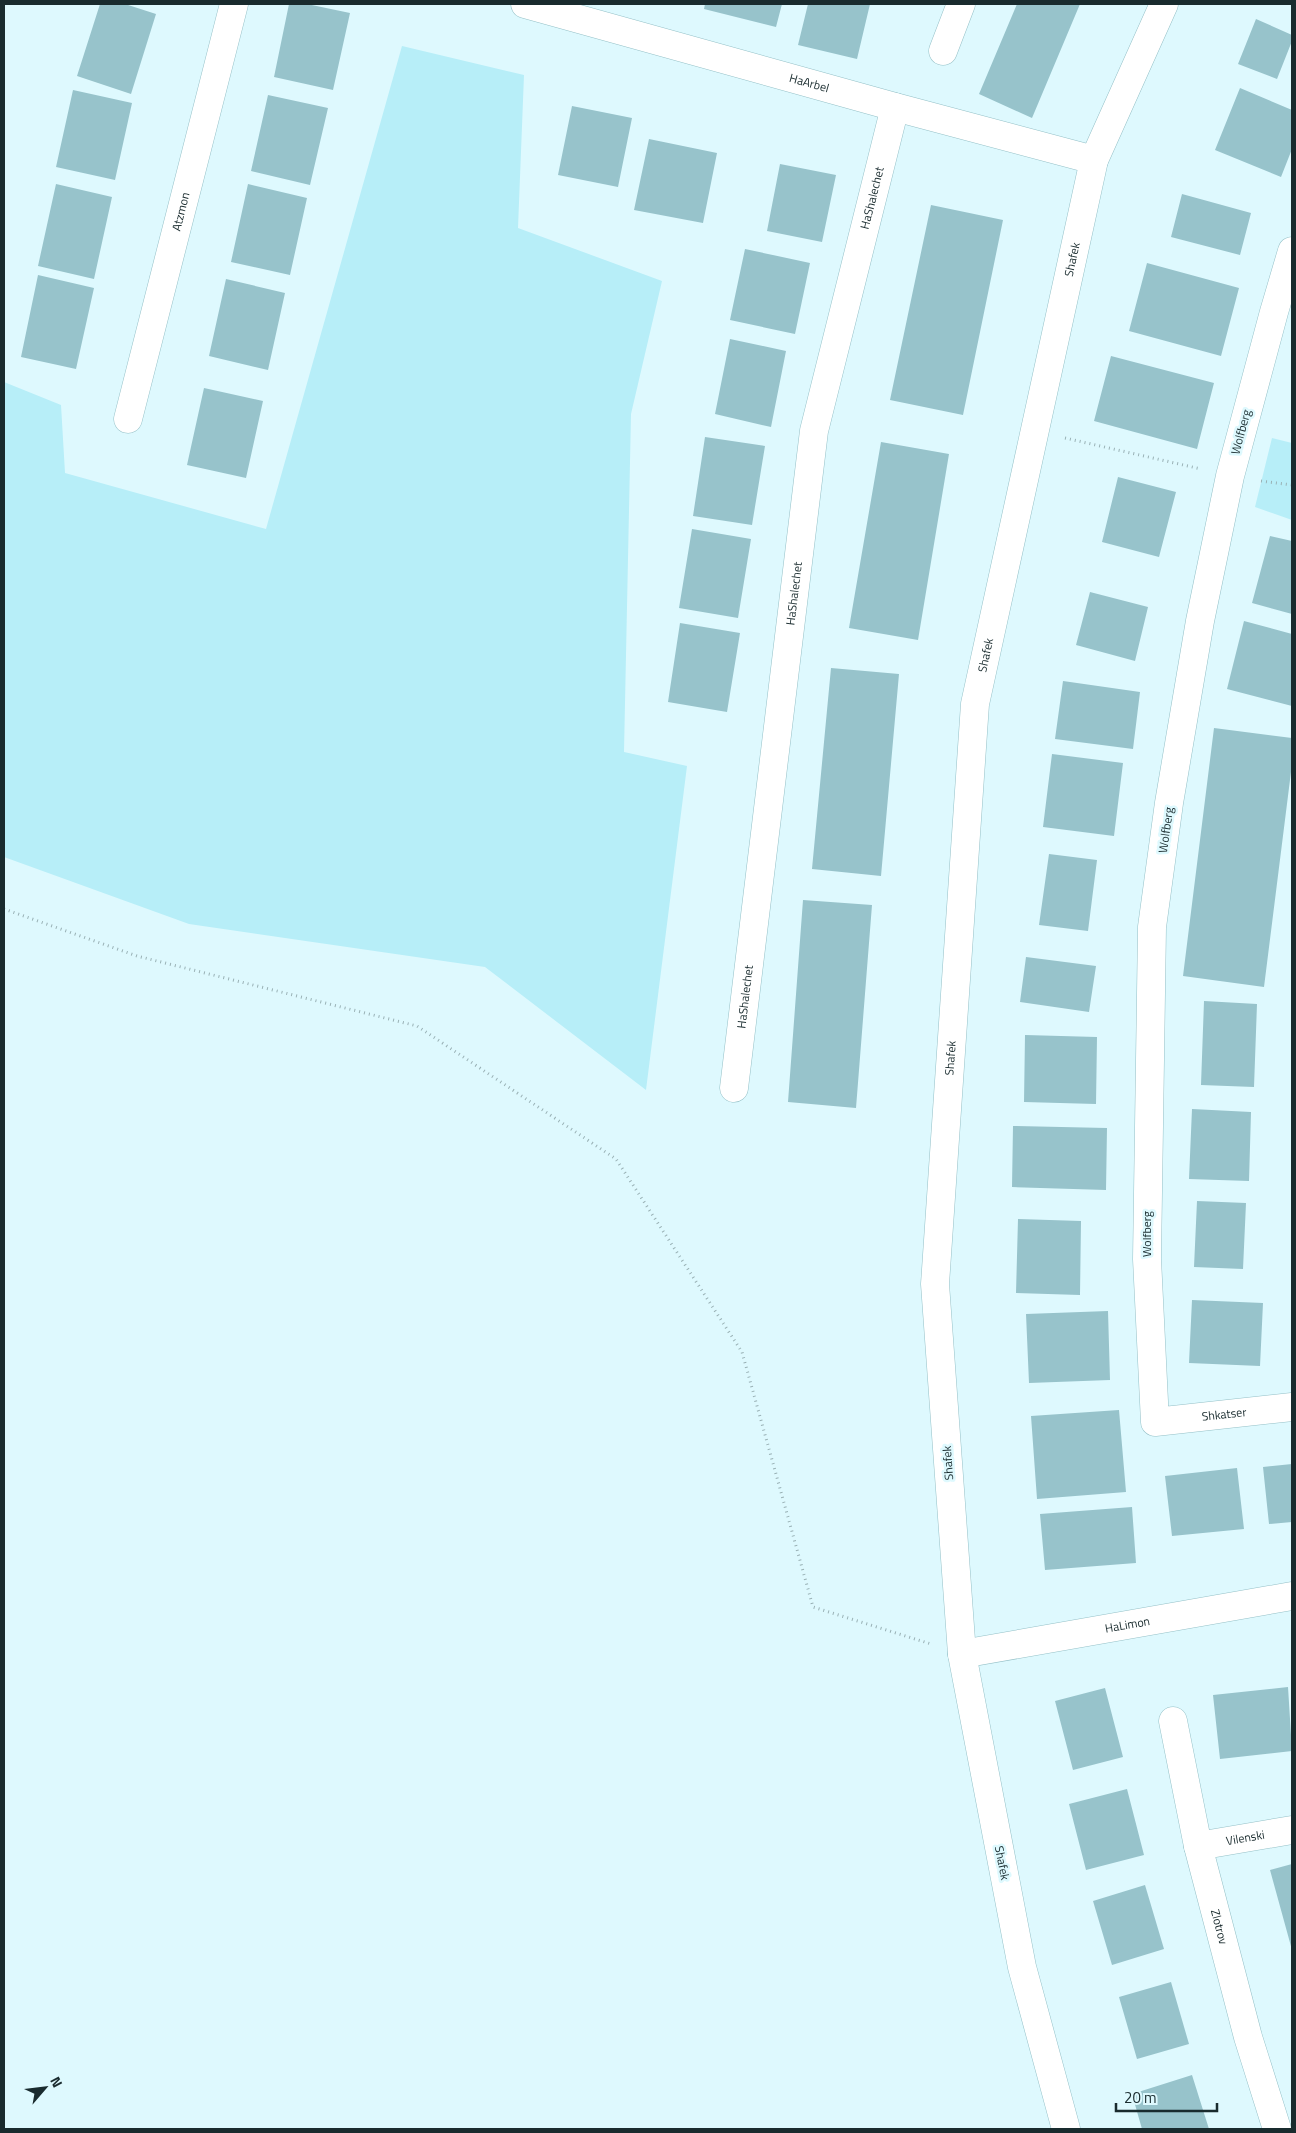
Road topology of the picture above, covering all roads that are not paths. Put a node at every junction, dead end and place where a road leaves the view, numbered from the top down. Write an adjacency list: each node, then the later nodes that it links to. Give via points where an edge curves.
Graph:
1 (234, 4): 9 (street, Atzmon)
2 (961, 4): 5 (street)
3 (1164, 4): 7 (street, Shafek)
4 (536, 5): 6 (street, HaArbel)
5 (943, 51)
6 (895, 107): 7 (street, HaArbel); 10 (street, HaShalechet, via 814,431)
7 (1094, 160): 14 (street, Shafek, via 975,704 935,1284)
8 (1292, 251): 12 (street, Wolfberg, via 1230,476 1200,620 1152,927 1147,1259)
9 (128, 419)
10 (734, 1088)
11 (1292, 1407): 12 (street, Shkatser)
12 (1156, 1422)
13 (1292, 1596): 14 (street, HaLimon)
14 (962, 1654): 18 (street, Shafek, via 1022,1967)
15 (1172, 1721): 17 (street, Zlotrov)
16 (1292, 1830): 17 (street, Vilenski)
17 (1198, 1846): 19 (street, Zlotrov, via 1248,2037)
18 (1066, 2129)
19 (1276, 2129)

